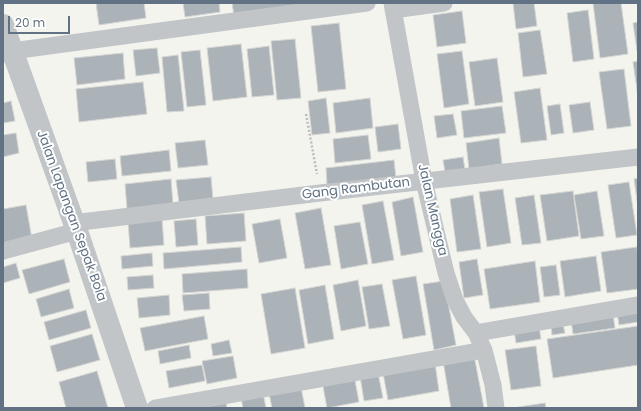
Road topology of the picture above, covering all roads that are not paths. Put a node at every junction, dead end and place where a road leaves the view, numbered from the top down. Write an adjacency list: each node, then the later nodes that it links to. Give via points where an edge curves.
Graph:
1 (367, 3): 5 (street)
2 (444, 3): 3 (street)
3 (392, 7): 7 (street, Jalan Mangga)
4 (3, 25): 5 (street, Jalan Lapangan Sepak Bola)
5 (7, 53): 8 (street, Jalan Lapangan Sepak Bola)
6 (638, 157): 7 (street, Gang Rambutan)
7 (424, 181): 8 (street, Gang Rambutan); 11 (street, Jalan Mangga, via 455,300 464,318)
8 (75, 227): 9 (street, Gang Rambutan); 13 (street, Jalan Lapangan Sepak Bola)
9 (3, 251)
10 (638, 305): 11 (street)
11 (476, 333): 12 (street, Jalan Mangga)
12 (484, 350): 14 (street); 15 (street, Jalan Mangga)
13 (137, 408)
14 (155, 408)
15 (496, 408)

